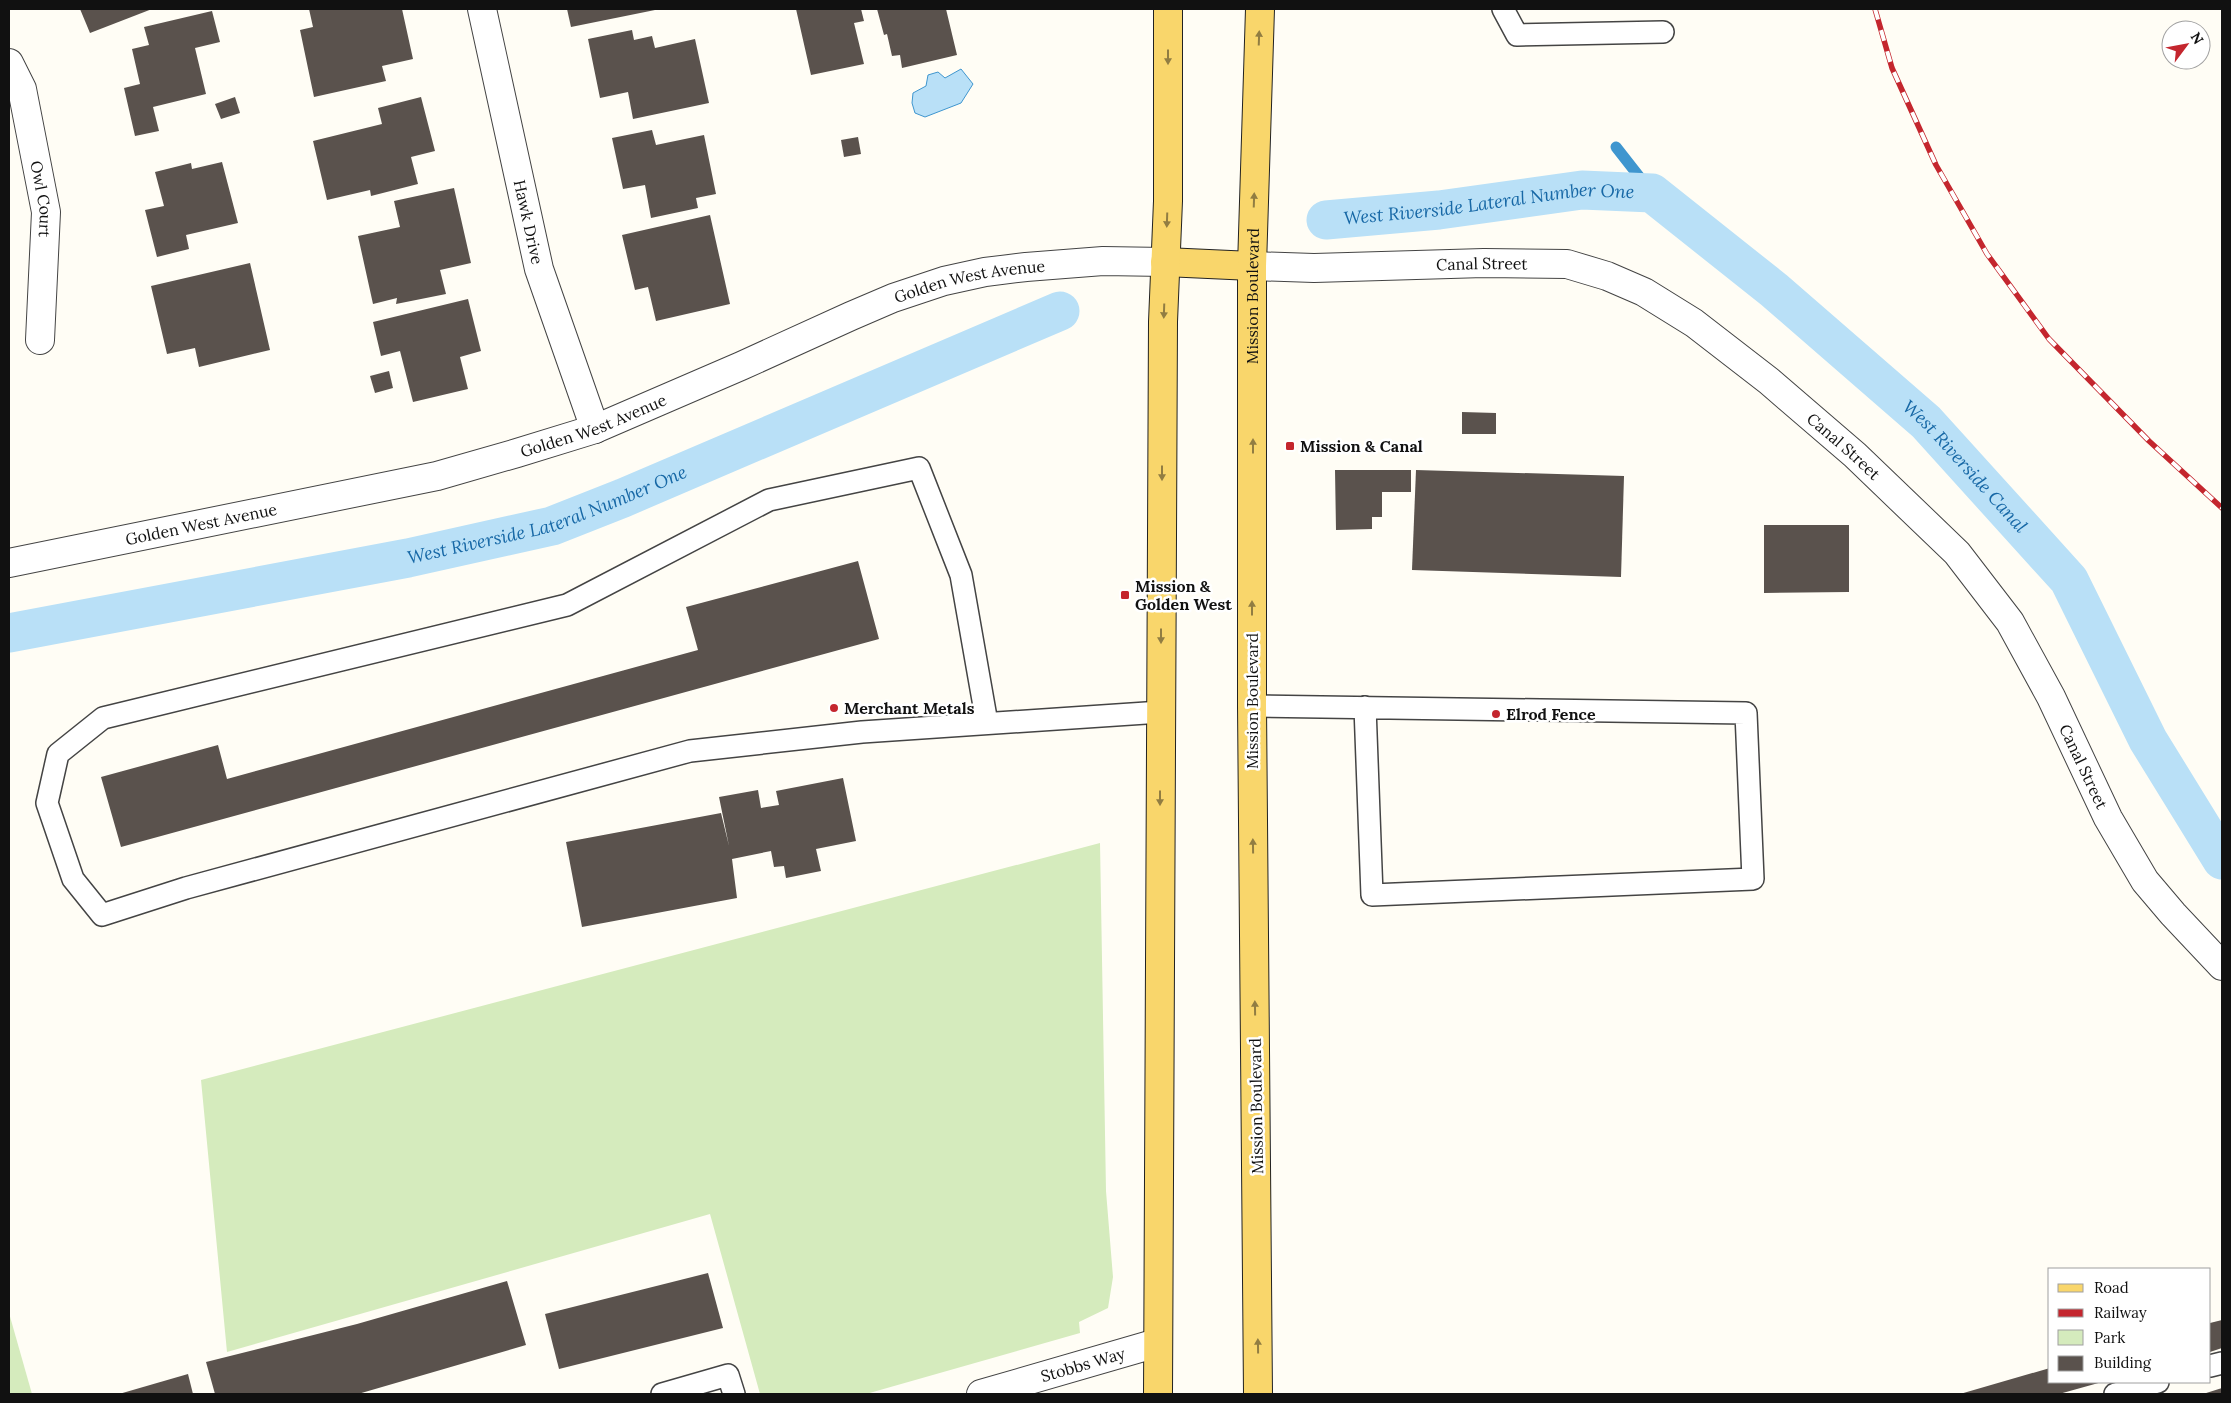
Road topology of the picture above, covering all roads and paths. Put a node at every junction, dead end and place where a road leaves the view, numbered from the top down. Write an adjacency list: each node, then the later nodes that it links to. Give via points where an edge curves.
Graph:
1 (482, 9): 10 (street, Hawk Drive, via 539,269)
2 (1168, 9): 7 (main road, one-way to 7)
3 (1260, 9): 8 (main road, Mission Boulevard, one-way to 3)
4 (1503, 9): 5 (lane, via 1518,35)
5 (1663, 32)
6 (9, 63): 9 (street, Owl Court, via 22,89 46,212)
7 (1165, 262): 8 (main road); 10 (street, Golden West Avenue, via 1103,261 1026,267 944,280 893,298); 14 (main road, one-way to 14)
8 (1252, 266): 12 (main road, Mission Boulevard, one-way to 8); 16 (street, Canal Street, via 1314,268 1484,262 1567,264 1644,292 1694,323 1769,381 1855,455 1957,554 2010,622 2051,697 2108,818 2145,881)
9 (40, 340)
10 (595, 429): 11 (street, Golden West Avenue, via 437,476)
11 (9, 564)
12 (1252, 706): 13 (lane); 23 (main road, Mission Boulevard, one-way to 12)
13 (1365, 708): 13 (lane, via 1746,712 1753,879 1372,895)
14 (1161, 712): 15 (lane); 17 (main road, one-way to 17)
15 (987, 724): 15 (lane, via 862,732 690,751 186,888 102,915 73,879 47,803 58,754 103,718 567,605 769,500 919,468 962,574)
16 (2222, 966)
17 (1157, 1343): 21 (street, Stobbs Way); 22 (main road)
18 (2154, 1383): 24 (lane)
19 (662, 1394): 20 (lane, via 728,1375)
20 (734, 1394)
21 (981, 1394)
22 (1158, 1394)
23 (1258, 1394)
24 (2115, 1394)

